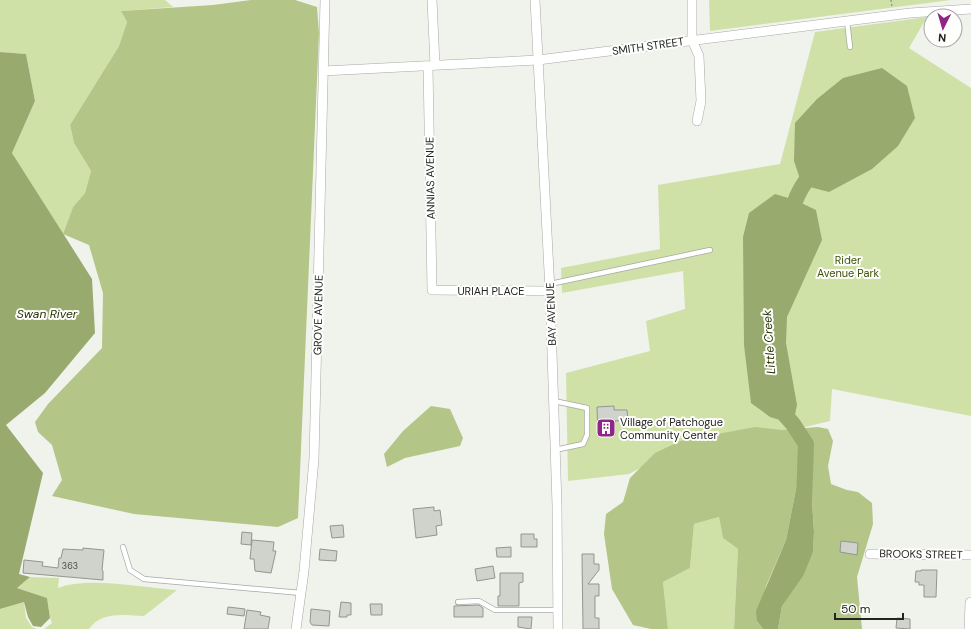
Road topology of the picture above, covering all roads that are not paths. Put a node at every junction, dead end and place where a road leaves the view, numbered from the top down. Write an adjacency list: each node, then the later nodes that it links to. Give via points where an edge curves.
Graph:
1 (325, 0): 11 (street, GROVE AVENUE)
2 (432, 0): 10 (street, ANNIAS AVENUE)
3 (535, 0): 9 (street, BAY AVENUE)
4 (692, 0): 7 (street)
5 (971, 9): 6 (street, SMITH STREET, via 948,9)
6 (847, 21): 7 (street, SMITH STREET); 8 (lane)
7 (692, 40): 9 (street, SMITH STREET); 12 (street, via 699,56 701,101)
8 (850, 47)
9 (538, 60): 10 (street, SMITH STREET); 14 (street, BAY AVENUE)
10 (432, 65): 11 (street, SMITH STREET); 15 (street, ANNIAS AVENUE)
11 (323, 71): 21 (street, GROVE AVENUE, via 314,459)
12 (697, 121)
13 (710, 250): 14 (lane)
14 (550, 287): 15 (street, URIAH PLACE); 16 (street, BAY AVENUE)
15 (432, 290)
16 (554, 401): 17 (street, BAY AVENUE); 17 (lane, via 587,408 587,435 583,444)
17 (555, 450): 24 (street, BAY AVENUE)
18 (123, 547): 21 (lane, via 130,570 144,579)
19 (870, 554): 20 (street, BROOKS STREET)
20 (971, 555)
21 (301, 593): 25 (street, GROVE AVENUE)
22 (458, 602): 24 (lane, via 479,601 495,610)
23 (971, 603): 27 (street)
24 (558, 610): 26 (street, BAY AVENUE)
25 (296, 629)
26 (558, 629)
27 (970, 629)

